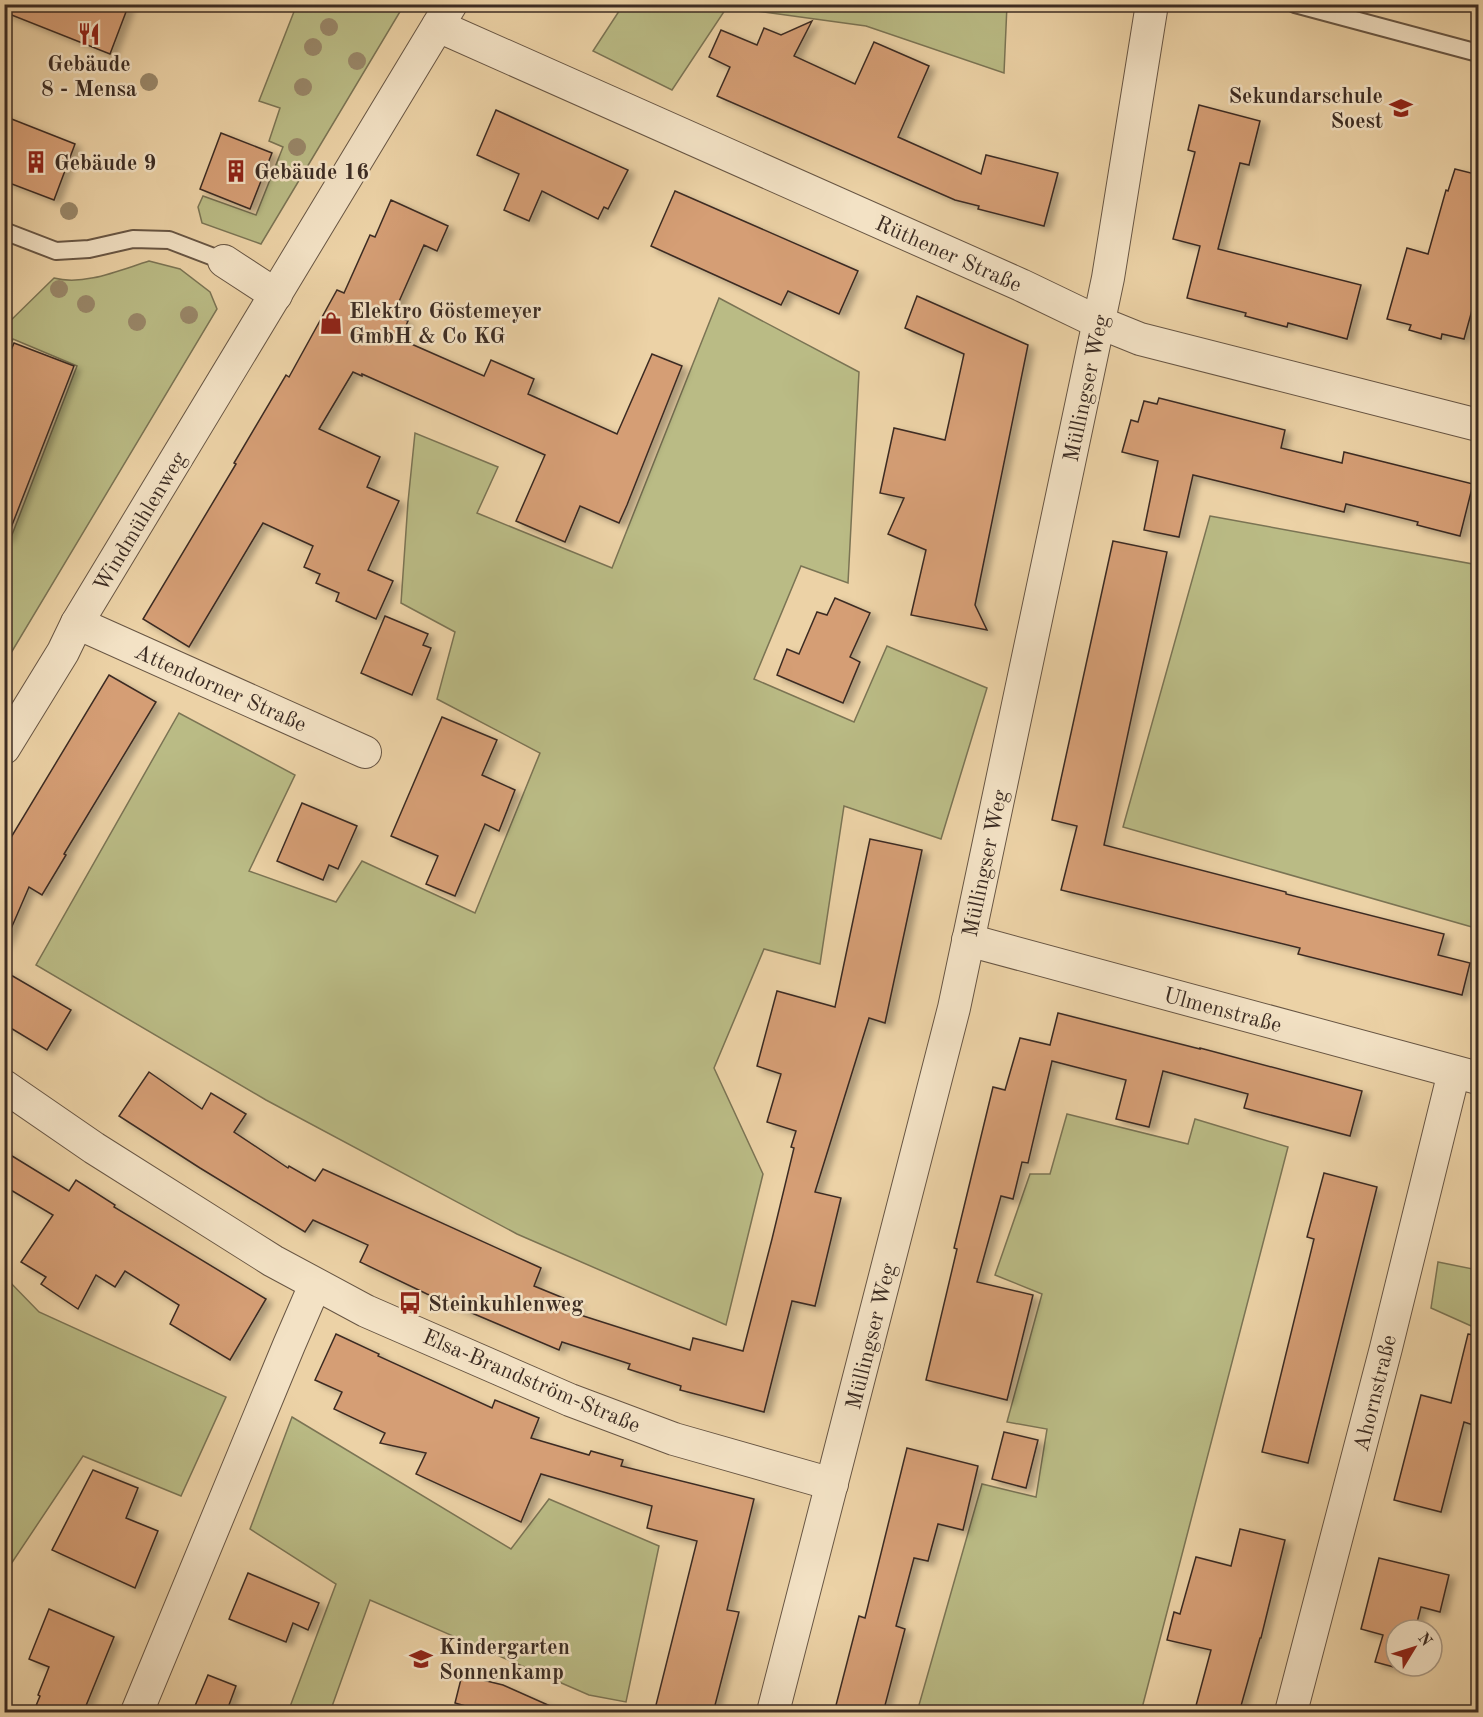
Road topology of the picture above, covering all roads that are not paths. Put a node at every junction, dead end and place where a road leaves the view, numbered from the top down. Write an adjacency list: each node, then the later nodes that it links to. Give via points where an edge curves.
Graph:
1 (1152, 4): 8 (street, Müllingser Weg)
2 (1296, 4): 4 (lane)
3 (444, 15): 7 (street, Windmühlenweg); 8 (street, Rüthener Straße)
4 (1479, 53)
5 (4, 231): 6 (lane, via 56,251 89,249 133,239 169,240)
6 (224, 261): 7 (street)
7 (276, 295): 10 (street, Windmühlenweg)
8 (1098, 322): 9 (street, Rüthener Straße, via 1140,339); 13 (street, Müllingser Weg)
9 (1479, 425)
10 (77, 623): 11 (street, Windmühlenweg); 12 (street, Attendorner Straße)
11 (4, 748)
12 (365, 752)
13 (968, 940): 14 (street, Ulmenstraße); 17 (street, Müllingser Weg)
14 (1466, 1075): 20 (street, Ahornstraße, via 1386,1348)
15 (4, 1086): 16 (street, Elsa-Brandström-Straße, via 94,1148)
16 (315, 1285): 17 (street, Elsa-Brandström-Straße, via 570,1400 674,1439); 18 (street)
17 (832, 1484): 19 (street, Müllingser Weg)
18 (137, 1713)
19 (773, 1713)
20 (1292, 1713)

